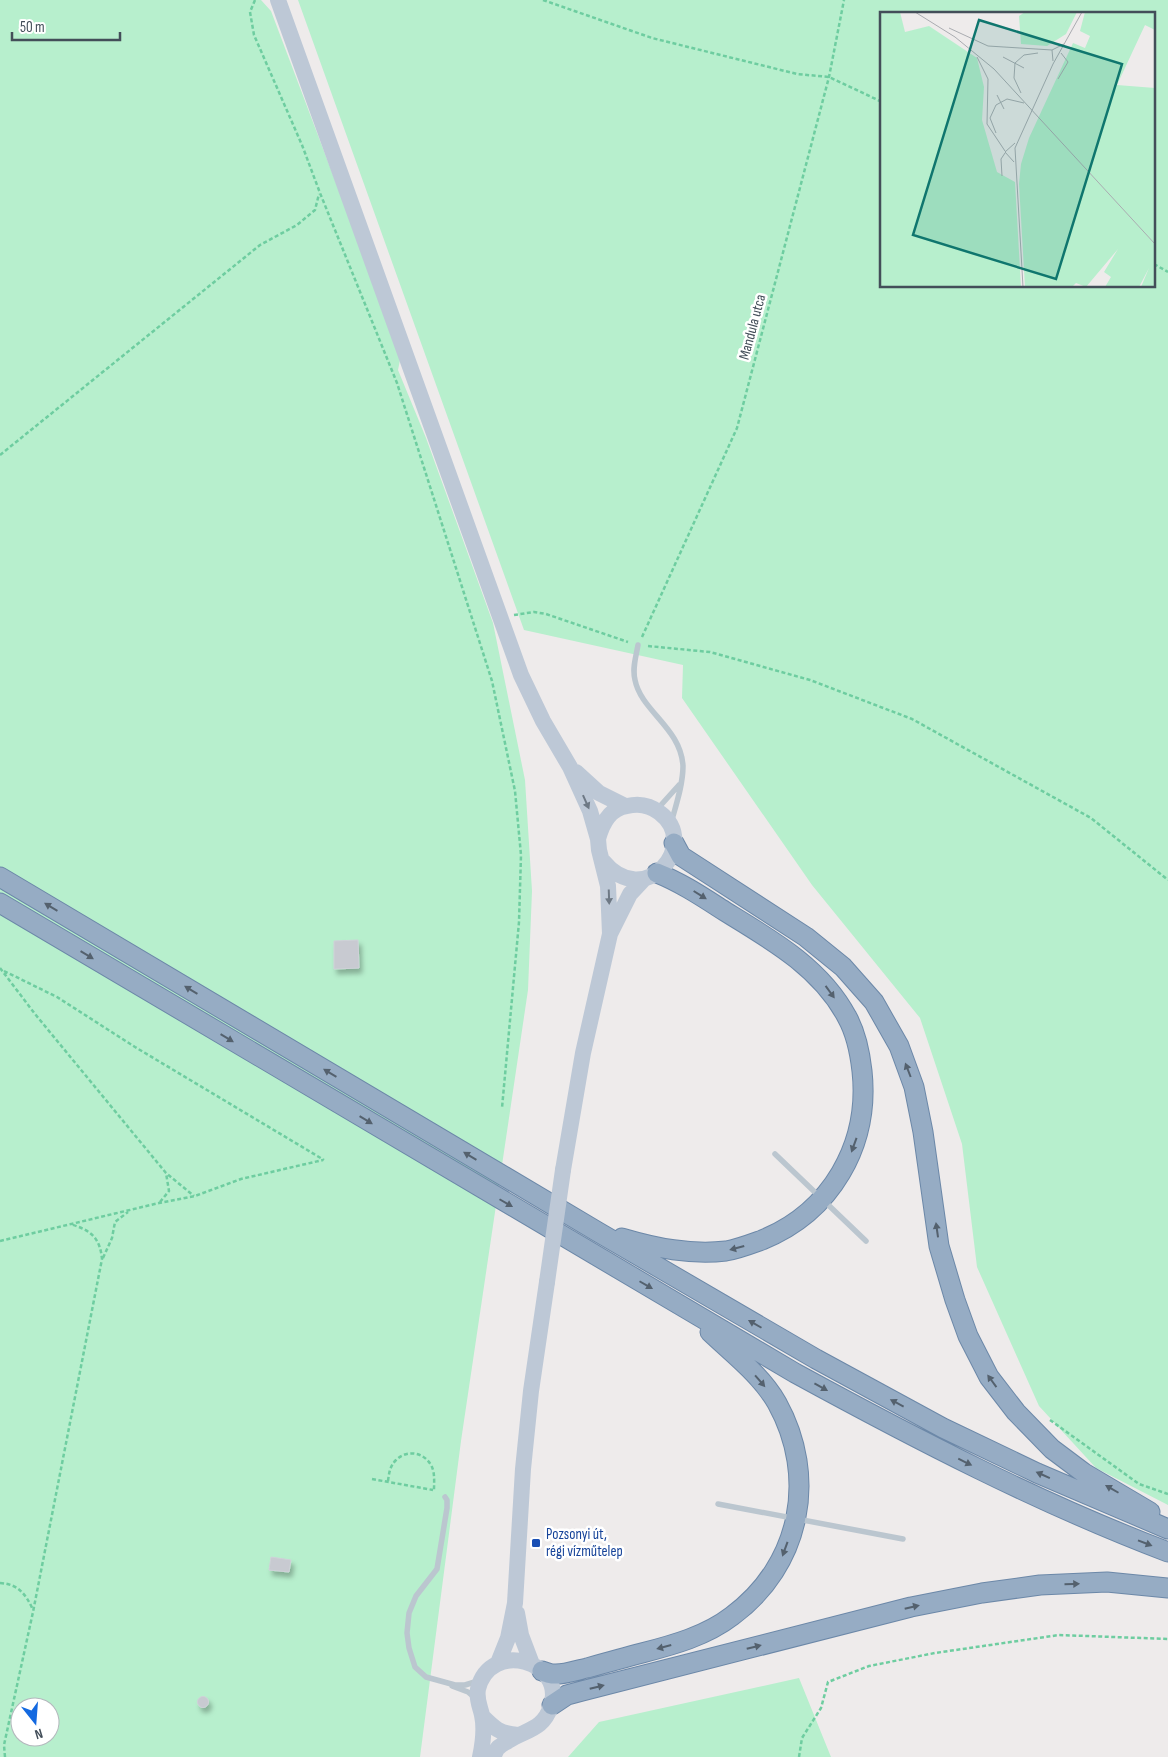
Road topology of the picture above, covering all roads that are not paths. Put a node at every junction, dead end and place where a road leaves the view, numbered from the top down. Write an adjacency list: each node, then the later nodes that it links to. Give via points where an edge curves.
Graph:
1 (278, 0): 3 (main road, via 521,675 542,721)
2 (638, 645): 4 (lane, via 634,679 639,693 672,735 680,755)
3 (570, 767): 5 (main road, via 599,793); 8 (main road, one-way to 8)
4 (681, 783): 6 (lane); 7 (lane)
5 (625, 806): 6 (main road, via 640,804); 8 (main road, via 607,818)
6 (655, 809): 7 (main road, via 664,816)
7 (672, 834): 10 (main road, via 672,855 666,865); 22 (highway, one-way to 7, via 1084,1473 1052,1449 1016,1412 989,1377 954,1300 939,1246 914,1087 899,1046 874,1002 843,967 806,937 681,856)
8 (598, 838): 9 (main road)
9 (603, 861): 10 (main road, via 621,876 632,879); 13 (main road, one-way to 13, via 608,886)
10 (651, 876): 13 (main road, via 630,894); 15 (highway, one-way to 15, via 682,884 778,944 828,988 848,1018 860,1054 864,1092 860,1128 849,1158)
11 (0, 877): 16 (highway, one-way to 11)
12 (0, 903): 18 (highway, one-way to 18)
13 (610, 934): 27 (main road, bridge, via 583,1054 531,1391 522,1469)
14 (775, 1154): 15 (lane)
15 (823, 1198): 16 (highway, one-way to 16, via 777,1234 727,1250 660,1249); 17 (lane)
16 (598, 1232): 23 (highway, one-way to 16, via 1037,1473 943,1428 816,1359)
17 (866, 1241)
18 (688, 1310): 21 (highway, one-way to 21, via 761,1380 776,1402 797,1454 800,1485); 25 (highway, one-way to 25, via 794,1373 914,1438 1025,1491)
19 (445, 1497): 31 (lane, via 448,1504 437,1570 413,1603 407,1633 415,1667 426,1677)
20 (718, 1504): 21 (lane)
21 (796, 1519): 24 (lane); 29 (highway, one-way to 29, via 783,1556 767,1581 731,1617 679,1643 575,1671 554,1674)
22 (1168, 1524)
23 (1168, 1529)
24 (903, 1539)
25 (1168, 1552)
26 (1168, 1588): 32 (highway, one-way to 26, via 567,1695 582,1691 911,1607 982,1593 1040,1585 1097,1583)
27 (515, 1603): 28 (main road, via 508,1638); 29 (main road, via 521,1635)
28 (498, 1663): 29 (main road, via 515,1660); 30 (main road)
29 (537, 1668): 32 (main road, via 549,1681)
30 (482, 1679): 31 (lane, via 465,1685); 33 (main road, via 478,1690)
31 (448, 1684): 33 (lane, via 468,1692)
32 (552, 1705): 34 (main road, via 534,1730)
33 (480, 1709): 34 (main road, via 494,1729); 35 (main road, via 483,1739)
34 (518, 1735): 36 (main road, via 499,1747)
35 (480, 1757)
36 (493, 1757)

